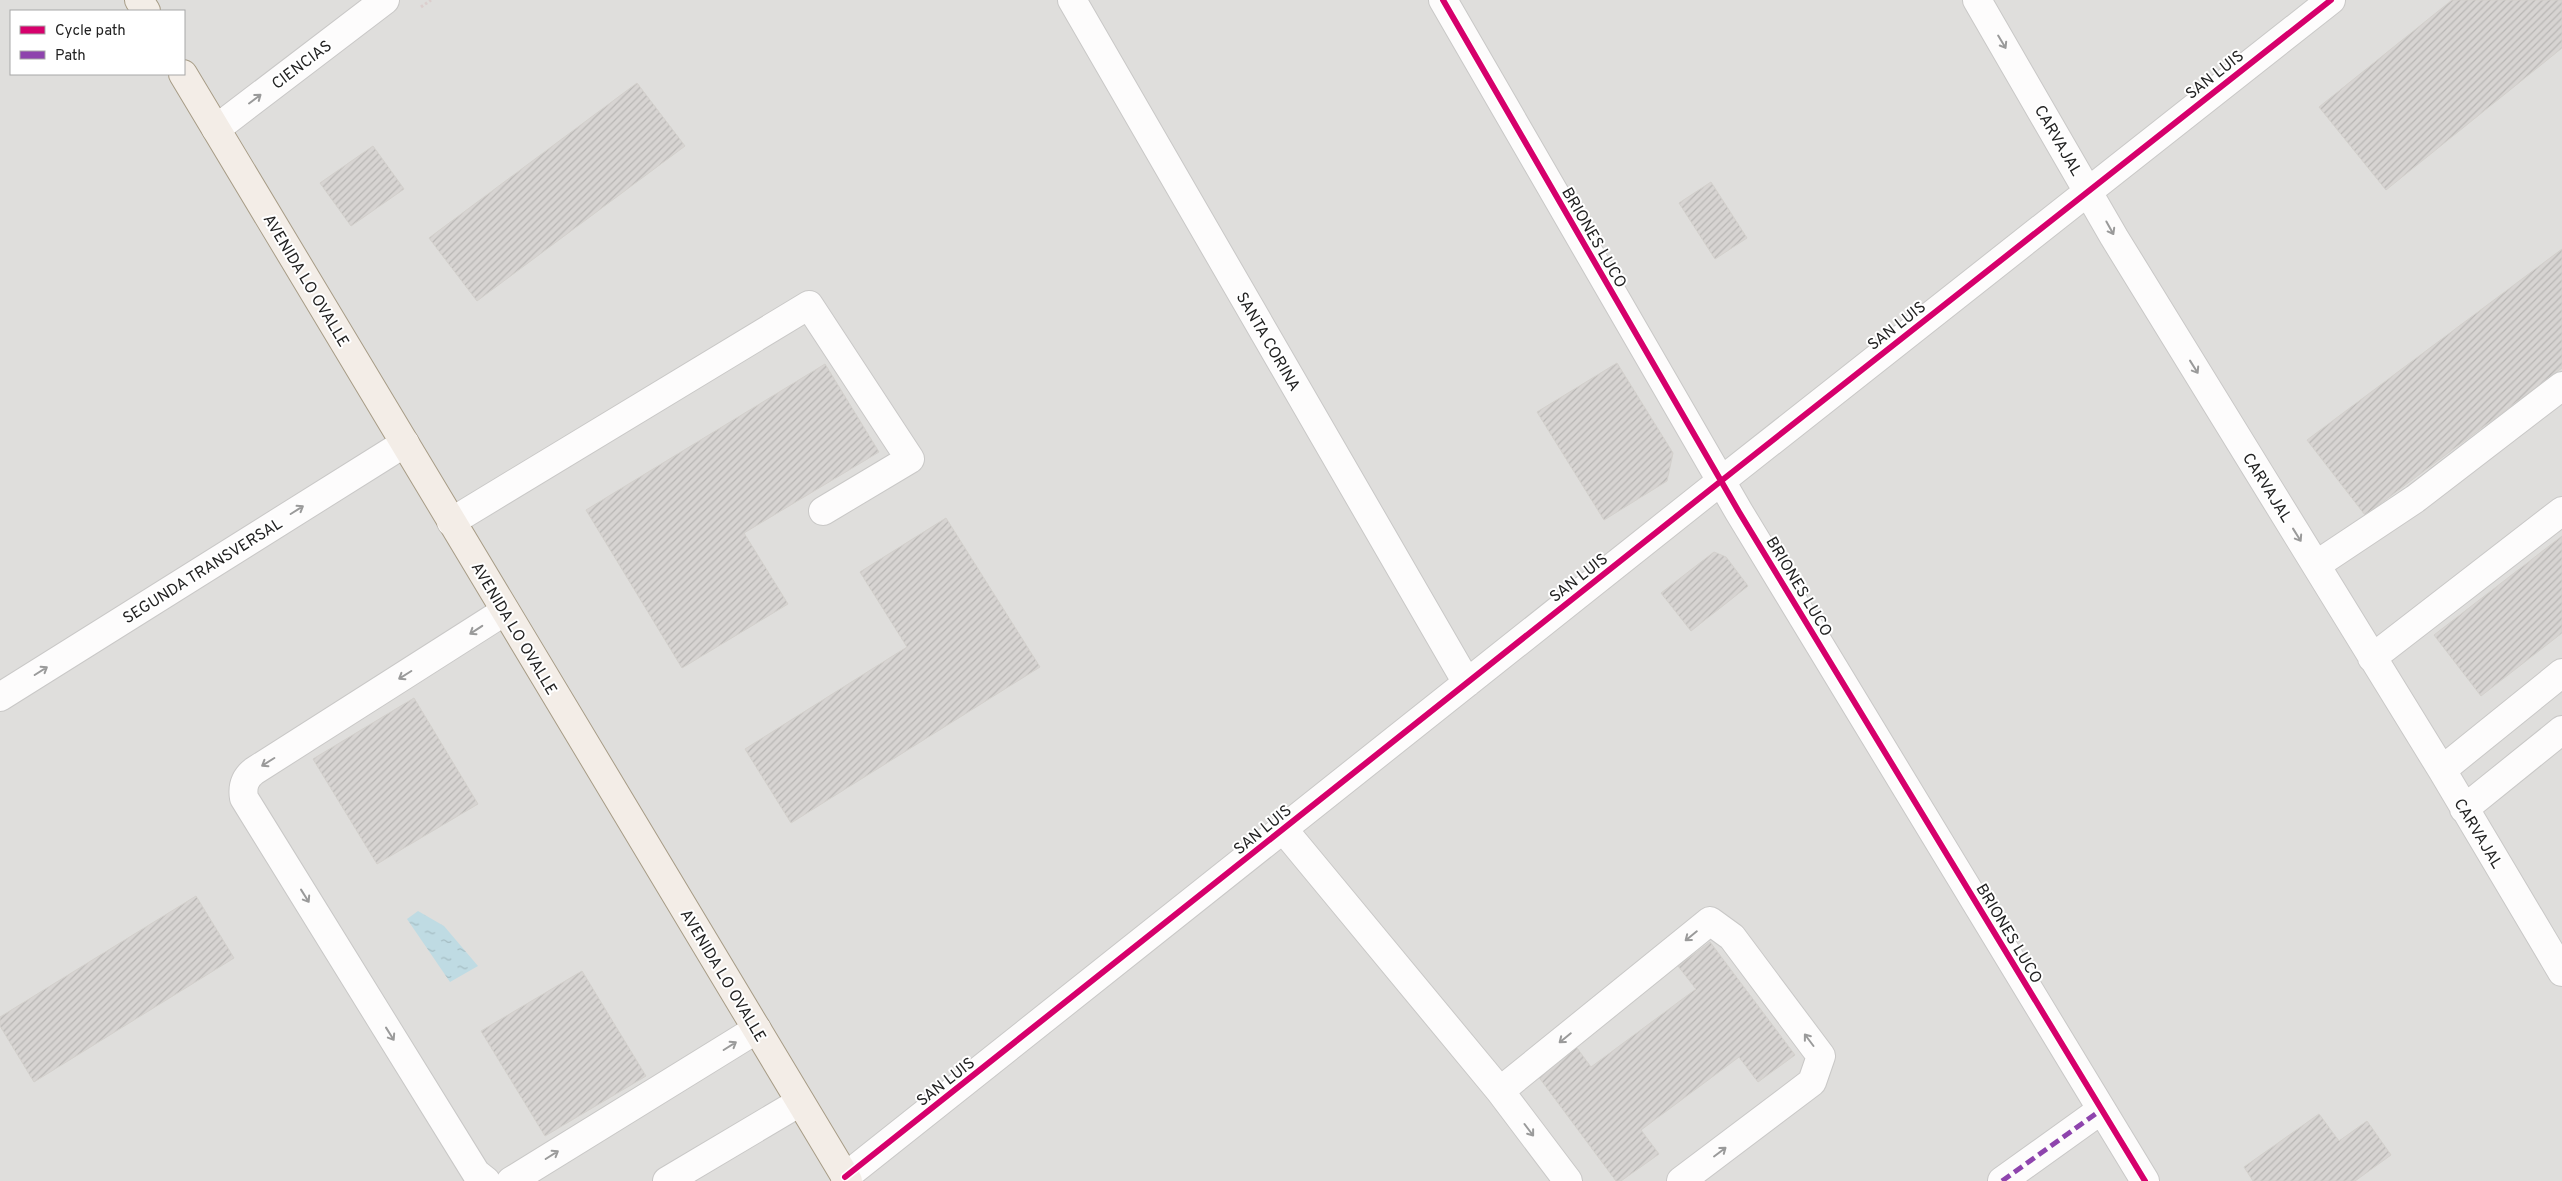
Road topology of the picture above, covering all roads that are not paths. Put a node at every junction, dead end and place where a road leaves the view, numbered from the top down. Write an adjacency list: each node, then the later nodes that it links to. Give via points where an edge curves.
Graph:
1 (385, 0): 7 (street, CIENCIAS, one-way to 1)
2 (1072, 0): 19 (street, SANTA CORINA)
3 (1442, 0): 11 (street, BRIONES LUCO)
4 (1977, 0): 8 (street, CARVAJAL, one-way to 8)
5 (2331, 0): 8 (street, SAN LUIS)
6 (185, 75): 7 (main road, AVENIDA LO OVALLE)
7 (216, 129): 10 (main road, AVENIDA LO OVALLE)
8 (2089, 190): 11 (street, SAN LUIS); 15 (street, CARVAJAL, one-way to 15)
9 (2562, 386): 15 (street, via 2415,499)
10 (405, 443): 14 (main road, AVENIDA LO OVALLE); 20 (street, SEGUNDA TRANSVERSAL, one-way to 10)
11 (1720, 481): 19 (street, SAN LUIS); 29 (street, BRIONES LUCO)
12 (823, 511): 14 (street, via 910,459 809,305)
13 (2562, 511): 17 (street)
14 (451, 522): 16 (main road, AVENIDA LO OVALLE)
15 (2316, 565): 17 (street, CARVAJAL)
16 (505, 611): 26 (main road, AVENIDA LO OVALLE); 31 (street, one-way to 31, via 248,775 243,790 244,798 476,1174)
17 (2372, 658): 22 (street, CARVAJAL)
18 (2562, 673): 22 (street)
19 (1467, 683): 24 (street, SAN LUIS)
20 (0, 697)
21 (2562, 730): 23 (street)
22 (2442, 770): 23 (street, CARVAJAL)
23 (2464, 808): 25 (street, CARVAJAL)
24 (1283, 829): 27 (street); 30 (street, SAN LUIS)
25 (2562, 972)
26 (757, 1029): 28 (main road, AVENIDA LO OVALLE); 32 (street, one-way to 26)
27 (1500, 1092): 34 (street, one-way to 34); 35 (street, one-way to 27, via 1812,1082 1821,1056 1732,937 1710,921)
28 (800, 1102): 30 (main road, AVENIDA LO OVALLE); 33 (street)
29 (2101, 1110): 36 (street); 37 (street, BRIONES LUCO)
30 (846, 1179)
31 (486, 1181)
32 (511, 1181)
33 (667, 1181)
34 (1568, 1181)
35 (1681, 1181)
36 (2002, 1181)
37 (2145, 1181)

